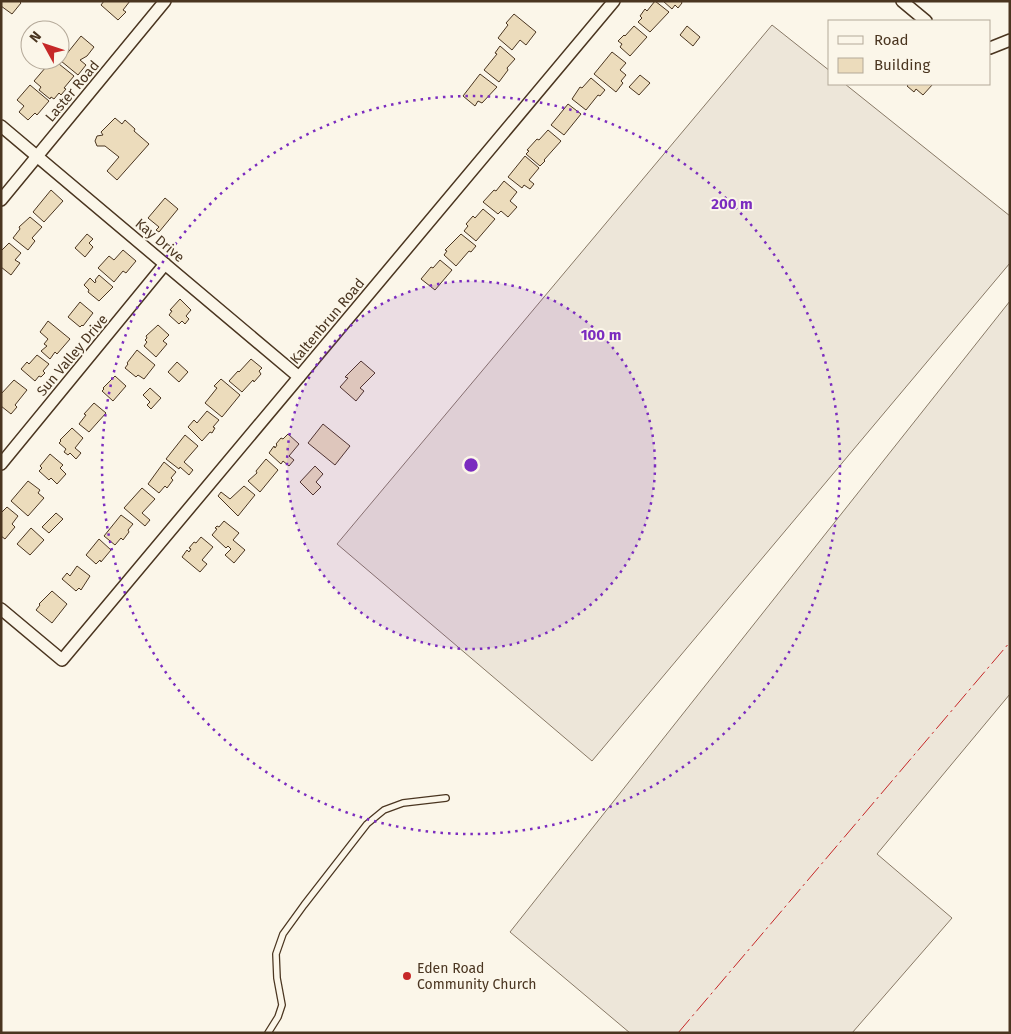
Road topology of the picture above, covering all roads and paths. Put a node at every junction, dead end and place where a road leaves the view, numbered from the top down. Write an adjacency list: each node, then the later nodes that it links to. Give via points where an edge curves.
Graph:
1 (165, 1): 8 (street, Laster Road)
2 (614, 1): 11 (street, Kaltenbrun Road)
3 (902, 1): 4 (street)
4 (925, 20)
5 (1010, 40): 6 (street)
6 (991, 48)
7 (1, 126): 8 (street, Kay Drive)
8 (37, 156): 9 (street, Laster Road); 10 (street, Kay Drive)
9 (1, 200)
10 (165, 264): 11 (street, Kay Drive); 12 (street, Sun Valley Drive)
11 (299, 377): 13 (street, Kaltenbrun Road, via 62,660)
12 (1, 464)
13 (1, 609)
14 (446, 798): 15 (lane, via 403,803 384,810 367,824 304,904 284,934 276,954 282,1005)
15 (268, 1033)

